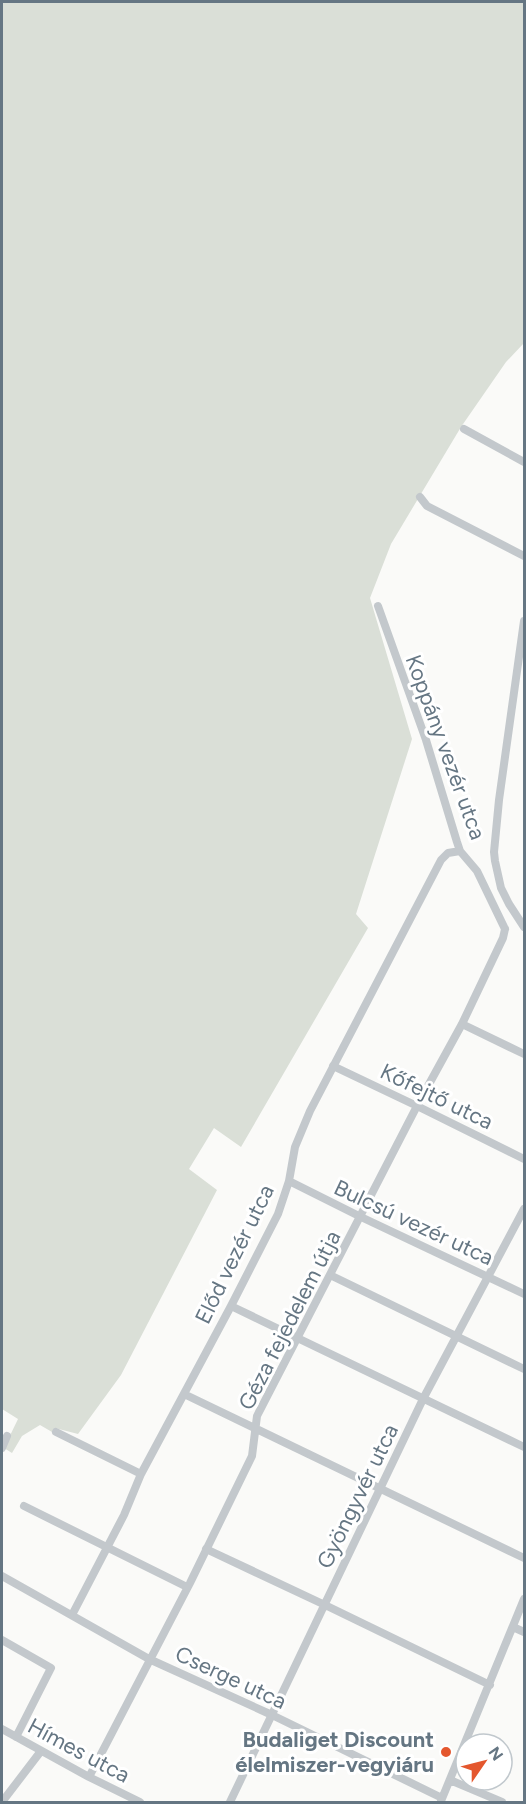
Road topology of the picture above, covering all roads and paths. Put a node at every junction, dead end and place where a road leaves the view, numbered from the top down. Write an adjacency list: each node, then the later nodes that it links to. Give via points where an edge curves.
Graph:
1 (464, 429): 2 (street)
2 (525, 462)
3 (420, 497): 4 (street, via 427,506)
4 (525, 556)
5 (378, 606): 7 (street, Koppány vezér utca)
6 (525, 621): 8 (street, via 494,852 501,888)
7 (460, 850): 9 (street, Koppány vezér utca, via 477,871); 12 (street, Előd vezér utca, via 441,860)
8 (522, 924): 9 (street)
9 (505, 929): 10 (street, Géza fejedelem útja)
10 (462, 1024): 11 (street); 13 (street, Géza fejedelem útja)
11 (525, 1054)
12 (333, 1066): 13 (street, Kőfejtő utca); 15 (street, Előd vezér utca, via 295,1147)
13 (417, 1106): 14 (street, Kőfejtő utca); 17 (street, Géza fejedelem útja)
14 (525, 1159)
15 (289, 1181): 17 (street, Bulcsú vezér utca); 21 (street, Előd vezér utca, via 278,1214)
16 (525, 1209): 19 (street, Gyöngyvér utca)
17 (361, 1217): 18 (street, Géza fejedelem útja); 19 (street, Bulcsú vezér utca)
18 (330, 1275): 22 (street); 23 (street, Géza fejedelem útja)
19 (488, 1277): 20 (street, Bulcsú vezér utca); 22 (street, Gyöngyvér utca)
20 (525, 1294)
21 (231, 1306): 23 (street); 25 (street, Előd vezér utca)
22 (456, 1336): 24 (street); 26 (street, Gyöngyvér utca)
23 (298, 1338): 26 (street); 27 (street, Géza fejedelem útja, via 257,1416)
24 (525, 1370)
25 (184, 1394): 27 (street); 32 (street, Előd vezér utca)
26 (423, 1399): 30 (street); 33 (street, Gyöngyvér utca)
27 (255, 1428): 33 (street); 36 (street, Géza fejedelem útja, via 252,1456)
28 (56, 1432): 32 (street)
29 (7, 1436): 31 (street)
30 (525, 1447)
31 (2, 1448)
32 (141, 1474): 35 (street, Előd vezér utca)
33 (381, 1487): 37 (street); 41 (street, Gyöngyvér utca)
34 (24, 1506): 35 (street)
35 (107, 1548): 39 (street); 42 (street, Előd vezér utca)
36 (206, 1549): 39 (street, Géza fejedelem útja); 41 (street)
37 (525, 1558)
38 (2, 1576): 42 (street, Cserge utca)
39 (188, 1587): 46 (street, Géza fejedelem útja)
40 (525, 1599): 43 (street)
41 (325, 1605): 47 (street); 48 (street, Gyöngyvér utca)
42 (72, 1615): 46 (street, Cserge utca)
43 (513, 1627): 44 (street); 47 (street)
44 (525, 1632)
45 (2, 1640): 50 (street, via 51,1668)
46 (149, 1659): 48 (street, Cserge utca); 52 (street, Géza fejedelem útja)
47 (490, 1686): 53 (street)
48 (272, 1715): 55 (street, Cserge utca); 58 (street, Gyöngyvér utca)
49 (2, 1729): 50 (street, Hímes utca)
50 (16, 1737): 51 (street, Hímes utca)
51 (40, 1751): 52 (street, Hímes utca); 56 (street)
52 (89, 1778): 54 (street, Hímes utca)
53 (450, 1780): 55 (street); 59 (street)
54 (123, 1799): 57 (street, Hímes utca)
55 (441, 1800)
56 (2, 1803)
57 (140, 1803)
58 (230, 1803)
59 (502, 1803)

